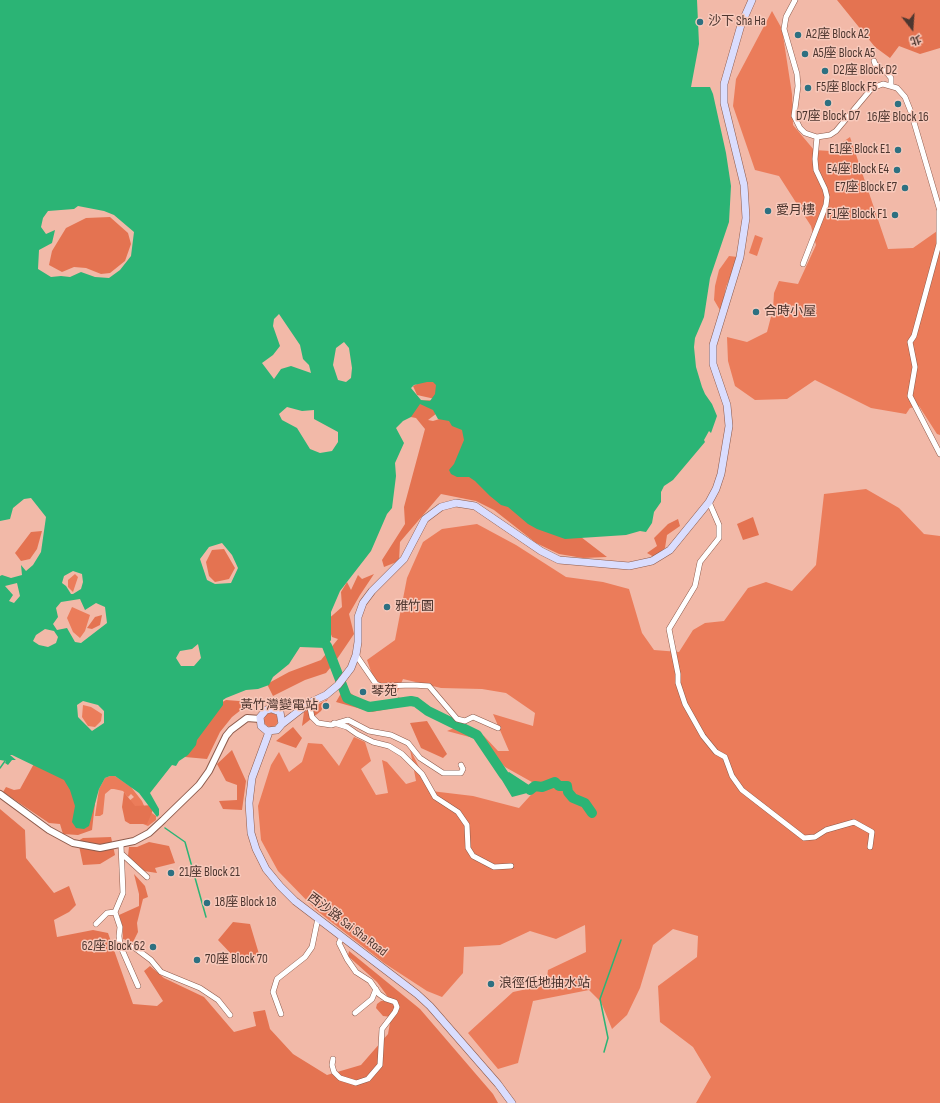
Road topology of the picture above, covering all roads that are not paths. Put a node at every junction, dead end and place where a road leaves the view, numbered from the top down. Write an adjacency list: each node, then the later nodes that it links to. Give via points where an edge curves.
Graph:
1 (752, 0): 10 (main road, via 739,32 724,84 726,109 744,185 746,218 742,250 713,345 714,368 727,405 729,426 721,474)
2 (795, 0): 5 (street, via 786,17 784,29 798,74 794,116 804,133)
3 (874, 62): 4 (street, via 891,78)
4 (891, 85): 5 (street, via 872,88 836,131 830,135); 6 (street, via 902,92 907,100)
5 (817, 137): 8 (street, via 816,170 827,197)
6 (938, 203): 7 (street)
7 (940, 211): 9 (street, via 939,244 914,336 910,342 915,367 910,396)
8 (803, 264)
9 (940, 454)
10 (709, 502): 11 (main road, via 679,541 665,554 647,563 624,566 554,558 475,506 456,503 441,507 424,519 404,559 363,603 358,617); 22 (street, via 719,525 719,538 700,562 695,586 669,629 678,683 686,704 703,736 716,752 725,757 732,776 742,790 804,838 815,838 826,830 854,822 872,832)
11 (356, 655): 12 (main road, via 341,682); 17 (street, via 376,684 429,686 457,719 465,721 473,717)
12 (309, 703): 13 (main road); 15 (street, via 312,717 318,723); 16 (main road)
13 (272, 709): 14 (main road, via 264,711); 16 (main road, via 280,712)
14 (260, 719): 18 (main road, via 262,728); 21 (street, via 247,718 231,730 209,771 188,798 149,833)
15 (334, 723): 19 (street, via 348,720 369,731 391,735 408,743 420,758 443,773 462,773); 24 (street, via 348,727 357,734 402,754 422,774 435,797 458,812 467,825 468,848 473,856 494,867)
16 (282, 724): 18 (main road, via 278,730)
17 (498, 728)
18 (270, 732): 27 (main road, 西沙路 Sai Sha Road, via 250,787 248,810 251,833 259,856 270,875 289,896)
19 (461, 765)
20 (0, 794): 21 (street, via 48,830 68,841 93,848)
21 (121, 845): 23 (street)
22 (870, 847)
23 (122, 854): 25 (street); 26 (street, via 123,892)
24 (511, 866)
25 (147, 877)
26 (115, 912): 28 (street, via 107,913); 30 (street, via 120,927)
27 (318, 918): 29 (main road, 西沙路 Sai Sha Road); 34 (street, via 312,946 305,956 277,979 272,992)
28 (96, 924)
29 (342, 937): 32 (street, via 339,943 347,959 357,973 370,981); 37 (main road, 西沙路 Sai Sha Road, via 418,994)
30 (120, 945): 31 (street); 35 (street, via 135,948 151,960 161,972 200,988 218,1000)
31 (138, 986)
32 (376, 990): 33 (street, via 372,999); 36 (street, via 397,1007 382,1029 378,1068 366,1080 350,1082 336,1076 332,1065)
33 (355, 1013)
34 (281, 1014)
35 (230, 1015)
36 (333, 1059)
37 (512, 1103)

